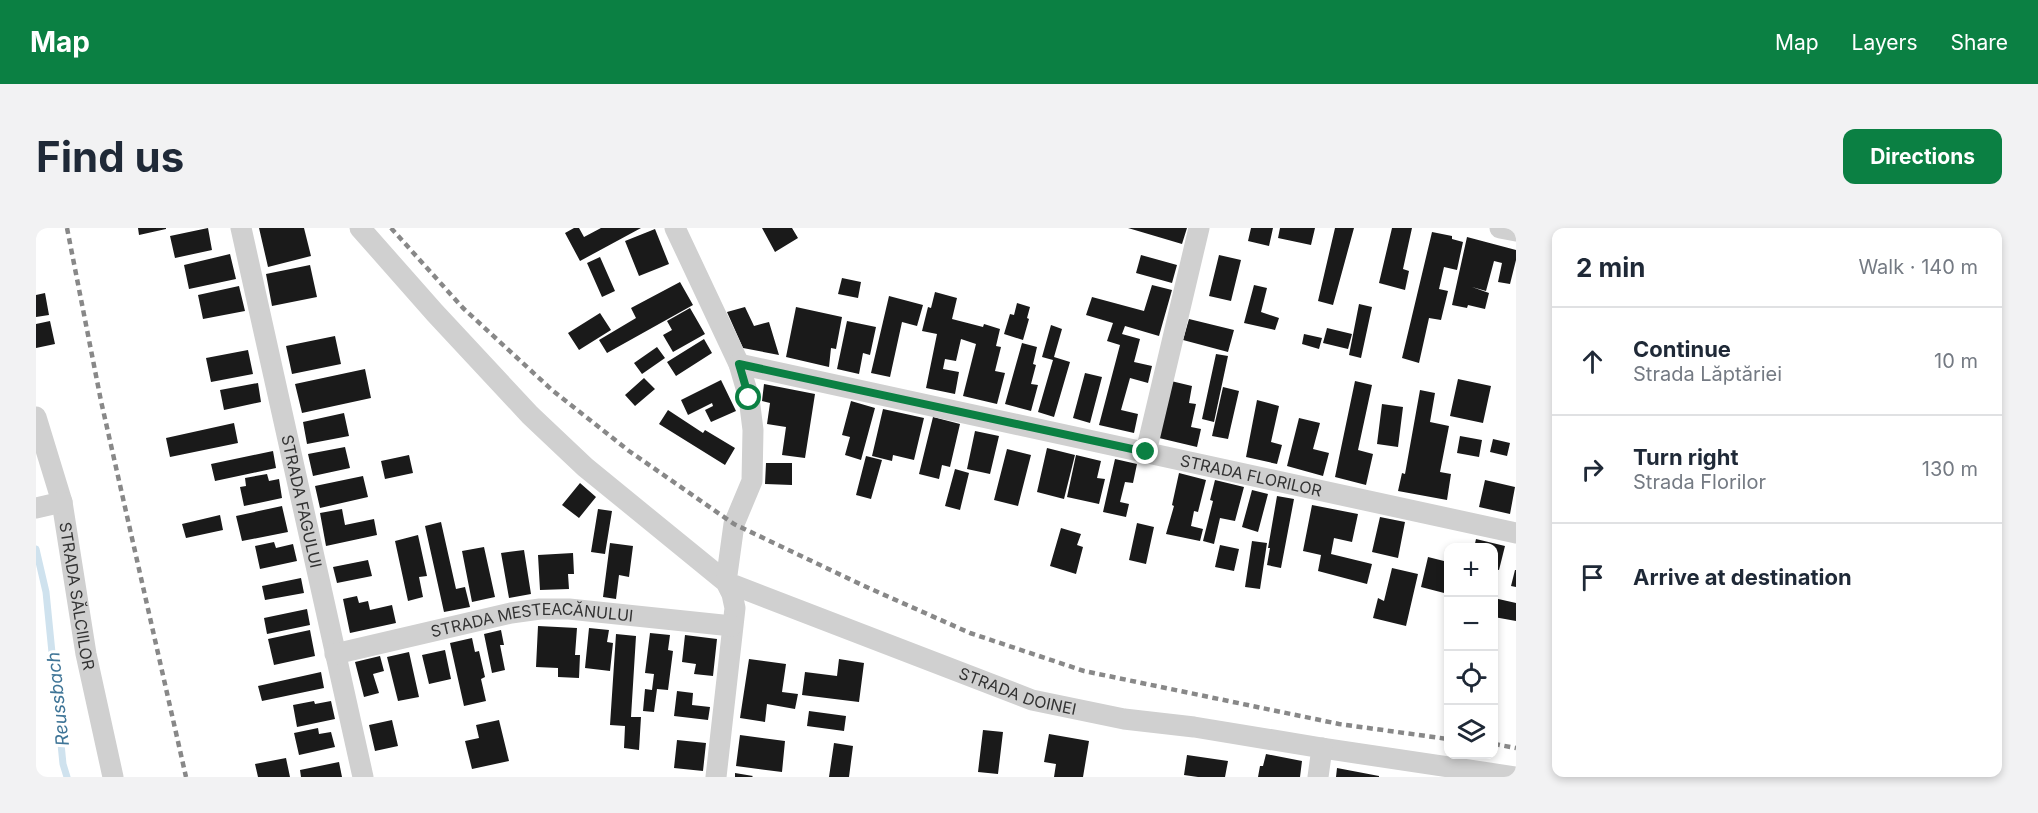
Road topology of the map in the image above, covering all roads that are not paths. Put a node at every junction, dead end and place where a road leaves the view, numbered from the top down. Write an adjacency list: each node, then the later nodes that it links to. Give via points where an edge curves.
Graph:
1 (241, 228): 14 (street, STRADA FAGULUI)
2 (360, 228): 12 (street, STRADA DOINEI, via 531,416 601,480)
3 (675, 228): 7 (street)
4 (1199, 228): 9 (street)
5 (1500, 228): 6 (street)
6 (1516, 231)
7 (739, 364): 9 (street, STRADA FLORILOR); 12 (street, via 753,430 752,481 734,524)
8 (36, 417): 10 (street, STRADA SĂLCIILOR)
9 (1146, 452): 11 (street, STRADA FLORILOR)
10 (49, 505): 16 (street, STRADA SĂLCIILOR)
11 (1516, 533)
12 (726, 582): 13 (street, via 735,608); 15 (street, STRADA DOINEI, via 1032,700 1124,719)
13 (732, 626): 14 (street, STRADA MESTEACĂNULUI, via 540,609); 18 (street)
14 (335, 654): 17 (street, STRADA FAGULUI)
15 (1322, 748): 19 (street); 20 (street, STRADA DOINEI)
16 (113, 777)
17 (363, 777)
18 (716, 777)
19 (1318, 777)
20 (1516, 777)

